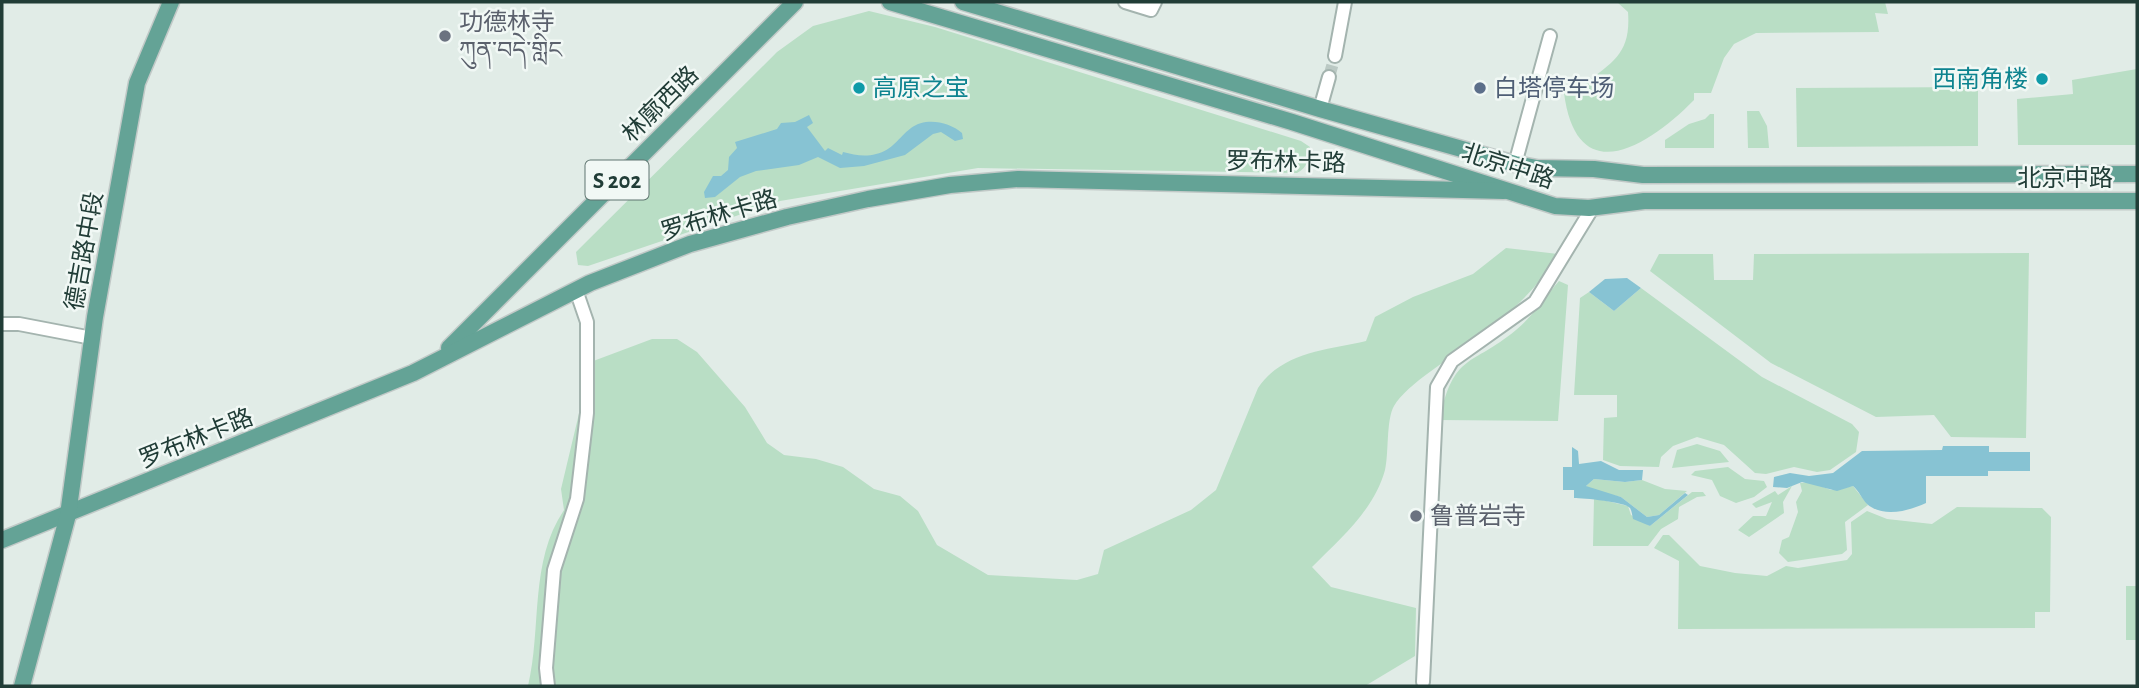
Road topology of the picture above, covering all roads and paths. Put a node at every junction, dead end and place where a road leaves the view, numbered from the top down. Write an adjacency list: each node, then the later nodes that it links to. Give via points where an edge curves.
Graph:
1 (171, 2): 19 (main road, 德吉路中段, via 137,83)
2 (795, 2): 20 (main road, 林廓西路 / S 202)
3 (890, 2): 14 (main road, 北京中路, via 1280,118)
4 (963, 2): 11 (main road, 北京中路)
5 (1125, 2): 6 (street, via 1151,10)
6 (1155, 2)
7 (1345, 2): 9 (street)
8 (1550, 36): 12 (street)
9 (1335, 56)
10 (1329, 77): 11 (street)
11 (1320, 109): 12 (main road, 北京中路)
12 (1515, 164): 13 (main road, 北京中路, via 1643,175)
13 (2137, 174)
14 (1504, 191): 16 (main road, 北京中路, via 1555,206); 17 (main road, 罗布林卡路, via 1018,179 950,185 774,220 690,244)
15 (2137, 201): 16 (main road, 北京中路, via 1644,201)
16 (1593, 207): 23 (street, via 1535,302 1452,361 1437,387)
17 (576, 290): 20 (main road, 罗布林卡路); 25 (street, via 587,322 587,413 578,499 554,569)
18 (2, 324): 19 (street)
19 (92, 338): 21 (main road, 德吉路中段)
20 (439, 358): 21 (main road, 罗布林卡路, via 413,373)
21 (68, 515): 22 (main road, 罗布林卡路); 24 (main road, 德吉路中段)
22 (2, 540)
23 (1423, 682)
24 (22, 686)
25 (548, 686)

